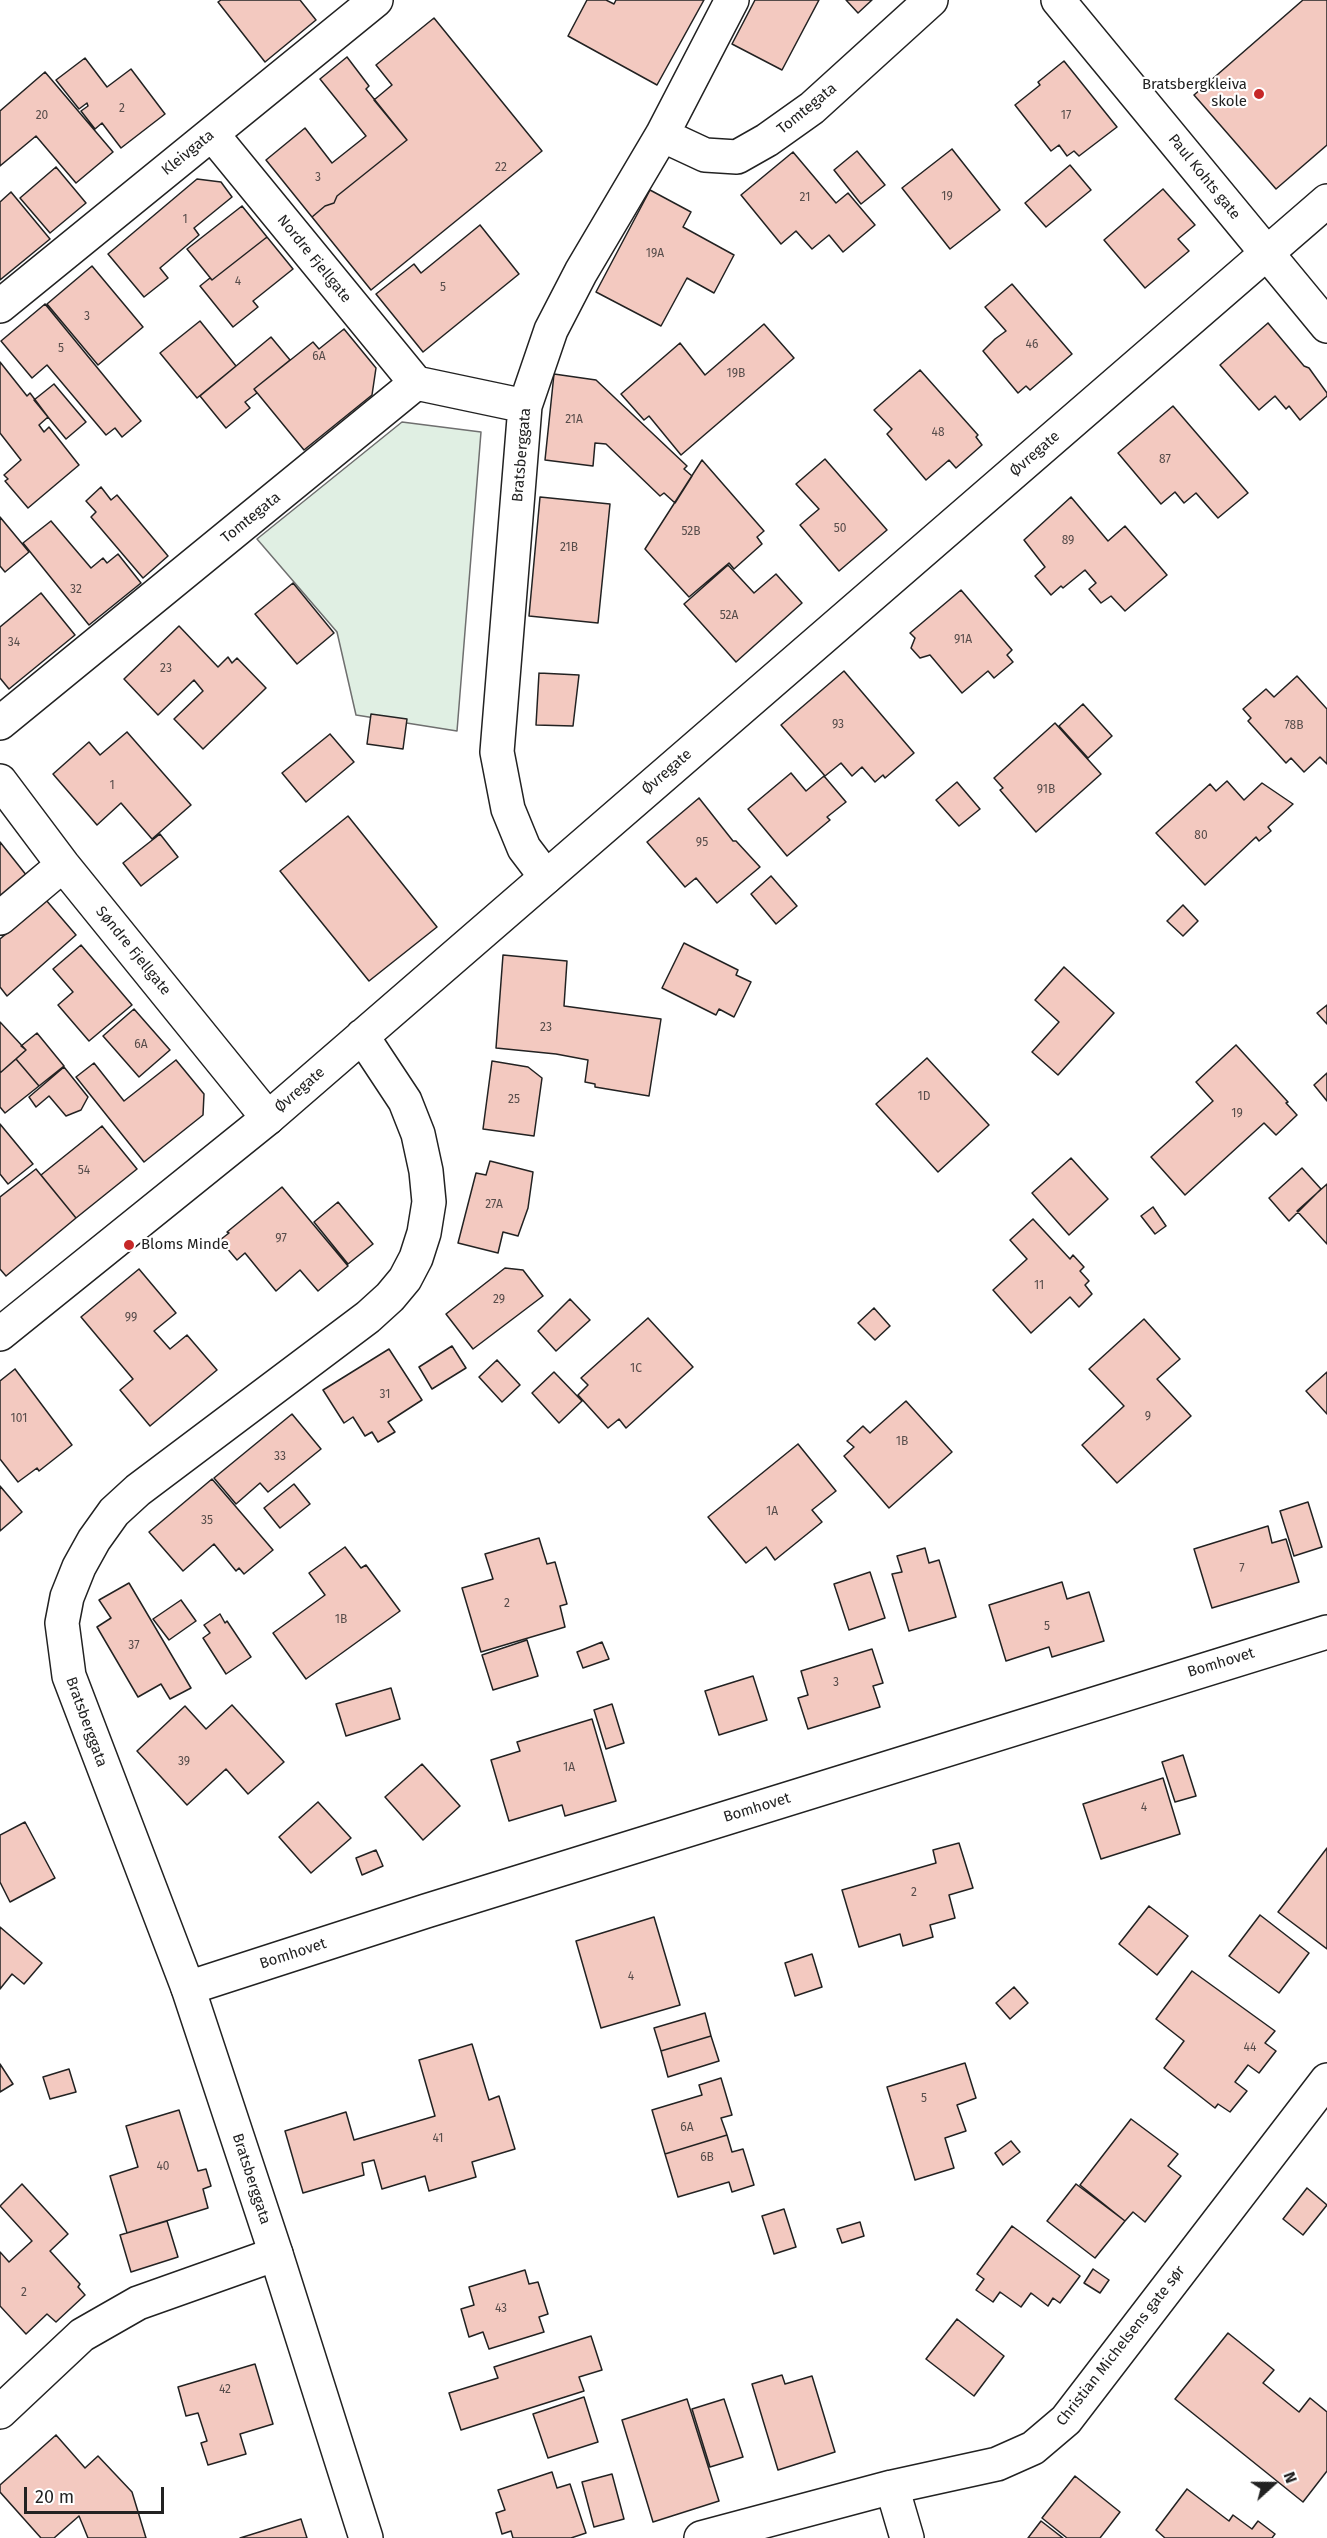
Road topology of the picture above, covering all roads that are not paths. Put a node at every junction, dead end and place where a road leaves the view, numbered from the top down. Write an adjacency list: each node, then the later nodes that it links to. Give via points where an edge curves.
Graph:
1 (376, 0): 5 (street, Kleivgata)
2 (732, 0): 6 (street, Bratsberggata)
3 (931, 0): 6 (street, Tomtegata, via 812,108 767,141 737,157 705,154)
4 (1058, 0): 8 (street, Paul Kohts gate)
5 (212, 134): 9 (street, Kleivgata); 11 (street, Nordre Fjellgate)
6 (662, 135): 12 (street, Bratsberggata, via 551,330)
7 (1327, 201): 8 (street, Øvregate)
8 (1266, 253): 10 (street, Paul Kohts gate); 16 (street, Øvregate)
9 (0, 306)
10 (1327, 326)
11 (416, 384): 12 (street); 13 (street, Tomtegata)
12 (525, 406): 16 (street, Bratsberggata, via 497,752 508,809 524,848)
13 (0, 723)
14 (0, 781): 15 (street, Søndre Fjellgate)
15 (63, 865): 17 (street); 19 (street, Søndre Fjellgate)
16 (546, 877): 18 (street, Øvregate)
17 (0, 918)
18 (362, 1036): 19 (street, Øvregate); 22 (street, Bratsberggata, via 405,1101 418,1134 429,1203 416,1258 405,1279 368,1317 114,1512 80,1568 67,1597 62,1623 69,1676)
19 (268, 1119): 20 (street, Øvregate)
20 (0, 1334)
21 (1327, 1632): 22 (street, Bomhovet)
22 (188, 1988): 24 (street, Bratsberggata)
23 (1327, 2080): 26 (street, Christian Michelsens gate sør, via 1066,2420 1033,2448 997,2464)
24 (276, 2254): 25 (street, via 128,2308 82,2336); 27 (street, Bratsberggata)
25 (0, 2412)
26 (892, 2487): 28 (street, Christian Michelsens gate sør); 29 (street)
27 (366, 2538)
28 (701, 2538)
29 (907, 2538)

